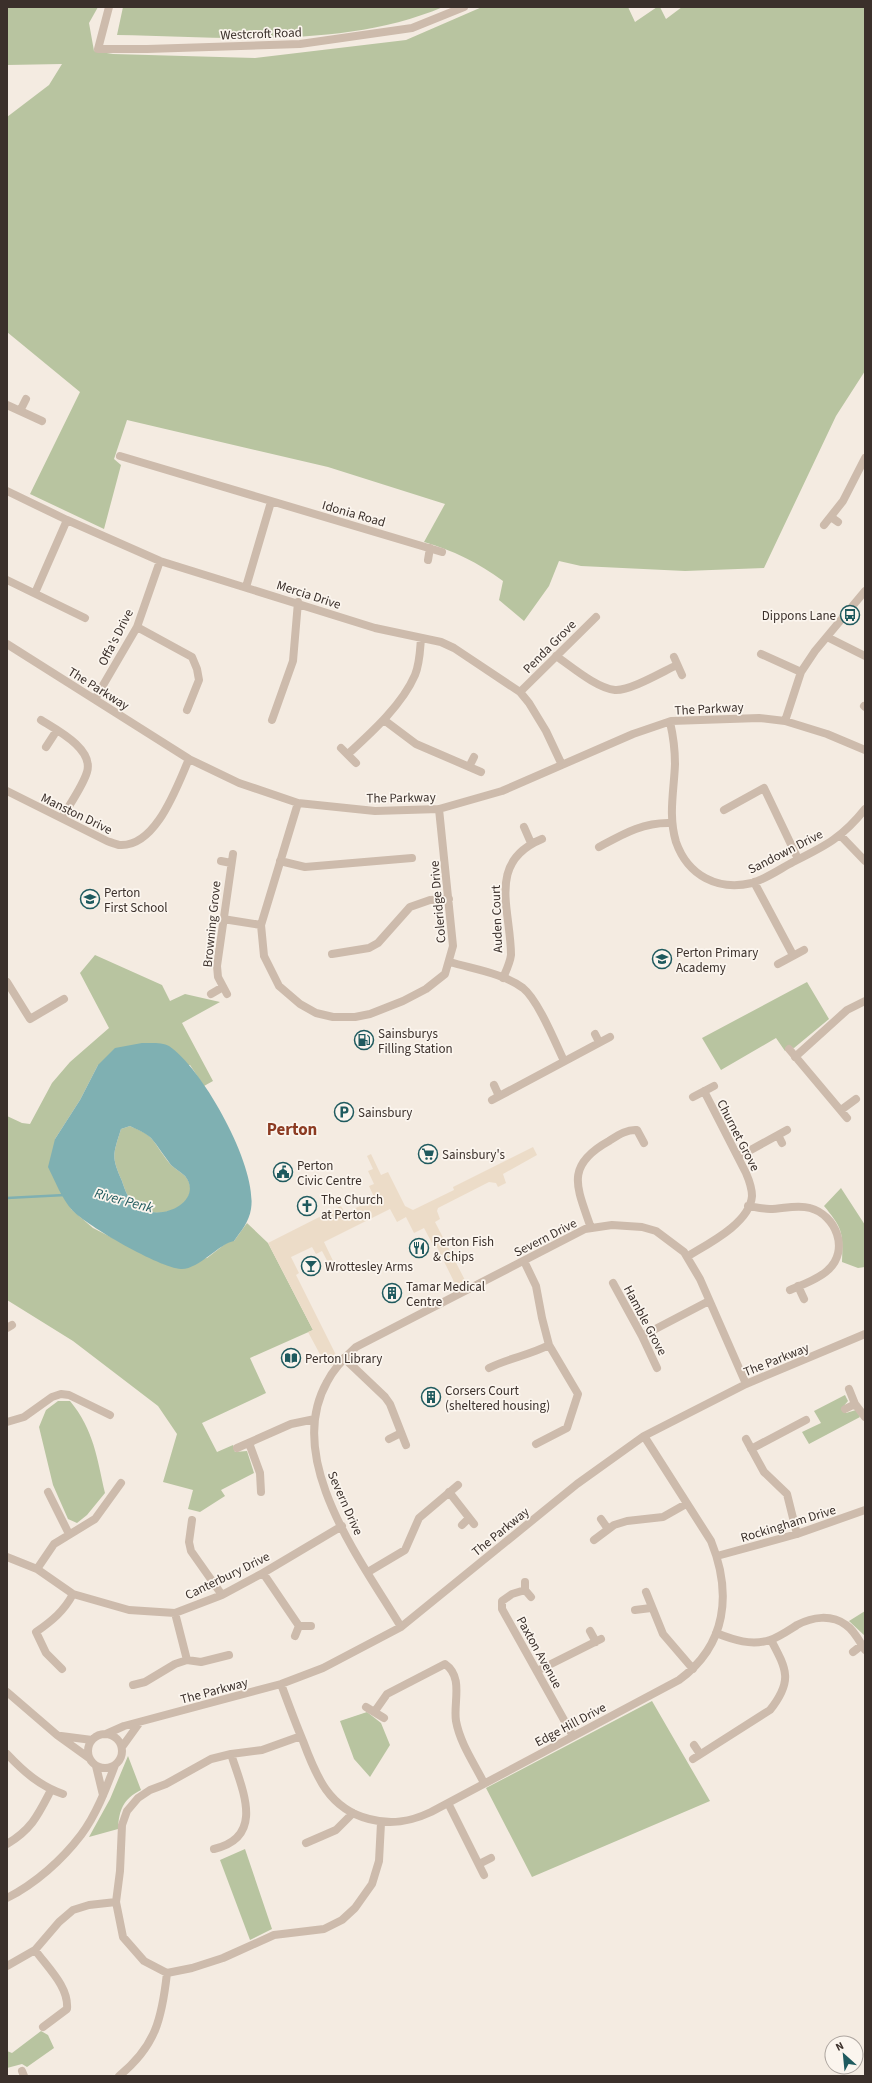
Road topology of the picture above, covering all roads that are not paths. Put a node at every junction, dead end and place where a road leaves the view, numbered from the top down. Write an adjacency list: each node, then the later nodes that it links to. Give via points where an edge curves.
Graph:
1 (109, 7): 2 (street, Westcroft Road, via 98,48 300,44 412,28)
2 (464, 7)
3 (26, 399): 5 (street)
4 (7, 405): 5 (street)
5 (20, 411): 6 (street)
6 (42, 421)
7 (120, 456): 10 (street, Idonia Road)
8 (865, 458): 11 (street, via 854,482)
9 (7, 491): 12 (street, Mercia Drive)
10 (271, 502): 15 (street, Idonia Road); 20 (street)
11 (831, 517): 13 (street); 14 (street)
12 (67, 520): 17 (street, Mercia Drive); 22 (street)
13 (838, 522)
14 (824, 525)
15 (430, 548): 16 (street, Idonia Road); 18 (street)
16 (442, 552)
17 (160, 560): 20 (street, Mercia Drive); 26 (street, Offa's Drive)
18 (428, 560)
19 (7, 580): 22 (street)
20 (246, 587): 23 (street, Mercia Drive)
21 (865, 591): 27 (street)
22 (35, 593): 25 (street)
23 (298, 602): 28 (street, Mercia Drive, via 375,628); 39 (street, via 293,661)
24 (596, 617): 31 (street, Penda Grove)
25 (86, 618)
26 (137, 627): 36 (street, Offa's Drive); 37 (street, via 192,657 198,669 199,680)
27 (827, 637): 32 (street); 33 (street)
28 (421, 638): 35 (street, Mercia Drive, via 454,648); 40 (street, via 415,674)
29 (7, 644): 36 (street, The Parkway)
30 (761, 654): 33 (street)
31 (556, 656): 34 (street, via 597,683 616,690 626,688 676,661); 35 (street, Penda Grove)
32 (865, 656)
33 (801, 672): 41 (street)
34 (682, 675)
35 (520, 692): 51 (street, Mercia Drive, via 546,731)
36 (95, 699): 49 (street, The Parkway)
37 (187, 710)
38 (41, 720): 43 (street)
39 (272, 720)
40 (384, 720): 47 (street); 52 (street, via 416,744)
41 (785, 721): 42 (street, The Parkway, via 759,718); 46 (street, The Parkway, via 827,734)
42 (670, 722): 51 (street, The Parkway, via 633,734); 60 (street, Sandown Drive, via 675,763)
43 (57, 730): 44 (street); 59 (street, via 78,746 88,763 87,772)
44 (46, 747)
45 (341, 748): 47 (street)
46 (865, 750)
47 (348, 754): 50 (street)
48 (474, 757): 52 (street)
49 (189, 759): 55 (street, The Parkway, via 239,783); 59 (street, Manston Drive, via 170,802 150,832 132,843 119,845 107,841)
50 (356, 763)
51 (562, 765): 56 (street, The Parkway, via 502,791)
52 (469, 767): 53 (street)
53 (481, 772)
54 (7, 791): 59 (street, Manston Drive)
55 (298, 802): 56 (street, The Parkway, via 375,812); 70 (street, Coleridge Drive)
56 (439, 809): 74 (street, Coleridge Drive)
57 (865, 809): 62 (street, Sandown Drive)
58 (724, 810): 68 (street, via 764,788)
59 (62, 818)
60 (671, 823): 65 (street, via 654,822 636,828); 73 (street, Sandown Drive, via 680,851 700,876 715,883 733,886)
61 (524, 827): 64 (street)
62 (841, 836): 68 (street, Sandown Drive); 71 (street)
63 (542, 839): 64 (street, Auden Court)
64 (531, 844): 82 (street, Auden Court, via 517,854 509,869 505,885 511,956)
65 (599, 847)
66 (233, 854): 72 (street, Browning Grove)
67 (412, 858): 70 (street, via 305,867)
68 (798, 859): 73 (street, Sandown Drive)
69 (221, 861): 72 (street)
70 (280, 861): 76 (street, Coleridge Drive)
71 (865, 861)
72 (231, 863): 75 (street, Browning Grove)
73 (754, 882): 79 (street)
74 (449, 899): 78 (street, via 430,900 410,907 378,943 369,948); 80 (street, Coleridge Drive, via 453,946)
75 (223, 919): 76 (street); 84 (street, Browning Grove, via 217,966 218,976 225,991)
76 (261, 925): 80 (street, Coleridge Drive, via 264,956 280,986 300,1004 316,1013 333,1017 370,1014 403,1001 436,982 445,974)
77 (804, 950): 79 (street)
78 (332, 954)
79 (793, 955): 81 (street)
80 (450, 962): 82 (street)
81 (778, 964)
82 (503, 978): 90 (street, via 523,988 529,995)
83 (7, 982): 85 (street, via 30,1019)
84 (211, 994)
85 (64, 999)
86 (865, 1001): 89 (street, via 847,1010)
87 (610, 1037): 90 (street, via 597,1038)
88 (789, 1049): 89 (street)
89 (795, 1057): 96 (street)
90 (564, 1061): 91 (street, via 495,1098)
91 (494, 1085)
92 (714, 1086): 93 (street, Churnet Grove)
93 (704, 1091): 94 (street, Churnet Grove); 102 (street, Churnet Grove)
94 (692, 1096)
95 (856, 1099): 96 (street)
96 (841, 1110): 97 (street)
97 (847, 1118)
98 (787, 1130): 99 (street)
99 (778, 1135): 101 (street); 102 (street)
100 (644, 1143): 104 (street, via 637,1130 628,1131 594,1149 584,1160 577,1182)
101 (782, 1143)
102 (738, 1157): 103 (street, Churnet Grove, via 750,1184 752,1198)
103 (748, 1206): 105 (street, Churnet Grove, via 744,1215 729,1230); 108 (street, via 770,1209 808,1207 823,1212 830,1220 838,1240 837,1260 828,1271)
104 (591, 1228): 105 (street, Severn Drive, via 612,1225 642,1227 656,1231); 106 (street, Severn Drive)
105 (688, 1256): 111 (street, Severn Drive)
106 (524, 1261): 114 (street, via 536,1286); 115 (street, Severn Drive, via 362,1343)
107 (613, 1284): 113 (street, Hamble Grove)
108 (798, 1286): 109 (street); 110 (street)
109 (790, 1290)
110 (804, 1299)
111 (709, 1300): 113 (street); 118 (street, Severn Drive)
112 (865, 1334): 118 (street, The Parkway)
113 (642, 1336): 117 (street, Hamble Grove)
114 (549, 1345): 116 (street); 132 (street, via 578,1394 567,1428)
115 (344, 1358): 124 (street, Severn Drive, via 327,1382); 127 (street, via 385,1397)
116 (489, 1368)
117 (657, 1368)
118 (746, 1384): 128 (street, The Parkway)
119 (849, 1389): 120 (street)
120 (855, 1404): 121 (street); 123 (street)
121 (845, 1410)
122 (110, 1415): 126 (street, via 69,1395 61,1394 52,1397 24,1417)
123 (865, 1417)
124 (315, 1419): 131 (street, via 291,1424); 146 (street, Severn Drive, via 314,1441 319,1473)
125 (806, 1420): 135 (street)
126 (7, 1422)
127 (402, 1433): 129 (street); 133 (street)
128 (644, 1436): 141 (street, Edge Hill Drive); 165 (street, The Parkway, via 539,1514)
129 (389, 1439)
130 (746, 1439): 135 (street)
131 (249, 1443): 134 (street); 139 (street, via 260,1473)
132 (536, 1444)
133 (406, 1445)
134 (237, 1448)
135 (751, 1449): 149 (street, via 764,1472 786,1494)
136 (121, 1483): 148 (street, via 95,1519)
137 (458, 1485): 140 (street)
138 (48, 1492): 148 (street)
139 (261, 1492)
140 (450, 1492): 145 (street, via 472,1521); 154 (street, via 419,1518 405,1550)
141 (686, 1504): 147 (street, via 663,1517 627,1521); 151 (street, Edge Hill Drive, via 711,1541)
142 (865, 1510): 149 (street, Rockingham Drive)
143 (601, 1519): 147 (street)
144 (192, 1520): 158 (street, via 189,1542 191,1551)
145 (462, 1525)
146 (342, 1526): 154 (street, Severn Drive); 155 (street, Canterbury Drive)
147 (608, 1529): 150 (street)
148 (69, 1534): 153 (street, via 54,1544)
149 (797, 1534): 151 (street, Rockingham Drive)
150 (594, 1540)
151 (717, 1556): 167 (street, Edge Hill Drive, via 724,1593)
152 (7, 1557): 153 (street, Canterbury Drive)
153 (37, 1569): 157 (street, Canterbury Drive)
154 (368, 1572): 165 (street, Severn Drive)
155 (263, 1573): 158 (street, Canterbury Drive); 163 (street)
156 (646, 1592): 160 (street)
157 (73, 1594): 162 (street, Canterbury Drive, via 129,1610); 174 (street, via 62,1612 36,1632 46,1653)
158 (222, 1594): 162 (street, Canterbury Drive)
159 (531, 1597): 176 (street, Paxton Avenue, via 525,1586 502,1601 502,1609)
160 (652, 1608): 161 (street); 175 (street, via 663,1634)
161 (635, 1610)
162 (175, 1613): 173 (street)
163 (299, 1626): 164 (street); 168 (street)
164 (311, 1626)
165 (401, 1627): 177 (street, The Parkway, via 323,1668)
166 (590, 1631): 176 (street, via 599,1640)
167 (716, 1633): 169 (street, via 752,1643); 175 (street, Edge Hill Drive)
168 (295, 1636)
169 (771, 1640): 170 (street, via 806,1620 819,1617 834,1619 847,1625); 189 (street, via 785,1669 784,1687 777,1701 770,1710 696,1757)
170 (864, 1647): 171 (street)
171 (853, 1652)
172 (230, 1655): 173 (street, via 201,1662)
173 (187, 1660): 178 (street, via 175,1664 145,1682)
174 (62, 1669)
175 (693, 1669): 187 (street, Edge Hill Drive, via 653,1695)
176 (537, 1671): 187 (street, Paxton Avenue)
177 (280, 1684): 183 (street, The Parkway); 186 (street, Edge Hill Drive)
178 (133, 1685)
179 (7, 1692): 185 (street)
180 (366, 1707): 181 (street)
181 (375, 1711): 182 (street); 196 (street, via 387,1694 445,1664 451,1671 457,1687 456,1717 460,1735)
182 (384, 1718)
183 (140, 1722): 184 (street, The Parkway); 190 (street)
184 (106, 1734): 188 (street); 190 (street, via 116,1738)
185 (57, 1735): 188 (street); 193 (street)
186 (301, 1736): 192 (street, via 262,1750); 201 (street, Edge Hill Drive, via 316,1776 338,1804)
187 (573, 1736): 196 (street, Edge Hill Drive)
188 (92, 1740): 193 (street)
189 (694, 1745)
190 (122, 1747): 194 (street, via 122,1756)
191 (7, 1754): 197 (street, via 26,1774)
192 (231, 1754): 205 (street, via 246,1799 247,1819 236,1839 228,1846); 210 (street, via 211,1759 150,1790 138,1798 127,1811 122,1825)
193 (89, 1758): 195 (street)
194 (115, 1765): 195 (street, via 106,1768); 199 (street)
195 (96, 1766): 199 (street)
196 (484, 1784): 200 (street, Edge Hill Drive)
197 (51, 1790): 198 (street); 204 (street, via 35,1821 24,1833)
198 (63, 1794)
199 (103, 1795): 209 (street, via 82,1834 70,1847 36,1880)
200 (448, 1803): 202 (street, Edge Hill Drive, via 416,1819); 207 (street)
201 (353, 1813): 202 (street, Edge Hill Drive); 203 (street, via 336,1830)
202 (382, 1822): 213 (street, via 379,1861 372,1884 355,1908 342,1920 324,1929 274,1935 223,1958)
203 (306, 1843)
204 (7, 1844)
205 (214, 1849)
206 (491, 1858): 207 (street)
207 (479, 1864): 208 (street)
208 (484, 1875)
209 (7, 1898)
210 (116, 1902): 211 (street, via 73,1910); 213 (street, via 123,1937 144,1961)
211 (35, 1950): 212 (street); 214 (street, via 66,1992 68,2000 67,2009)
212 (7, 1966)
213 (167, 1973): 215 (street, via 158,2026 146,2047)
214 (43, 2027)
215 (119, 2076)

